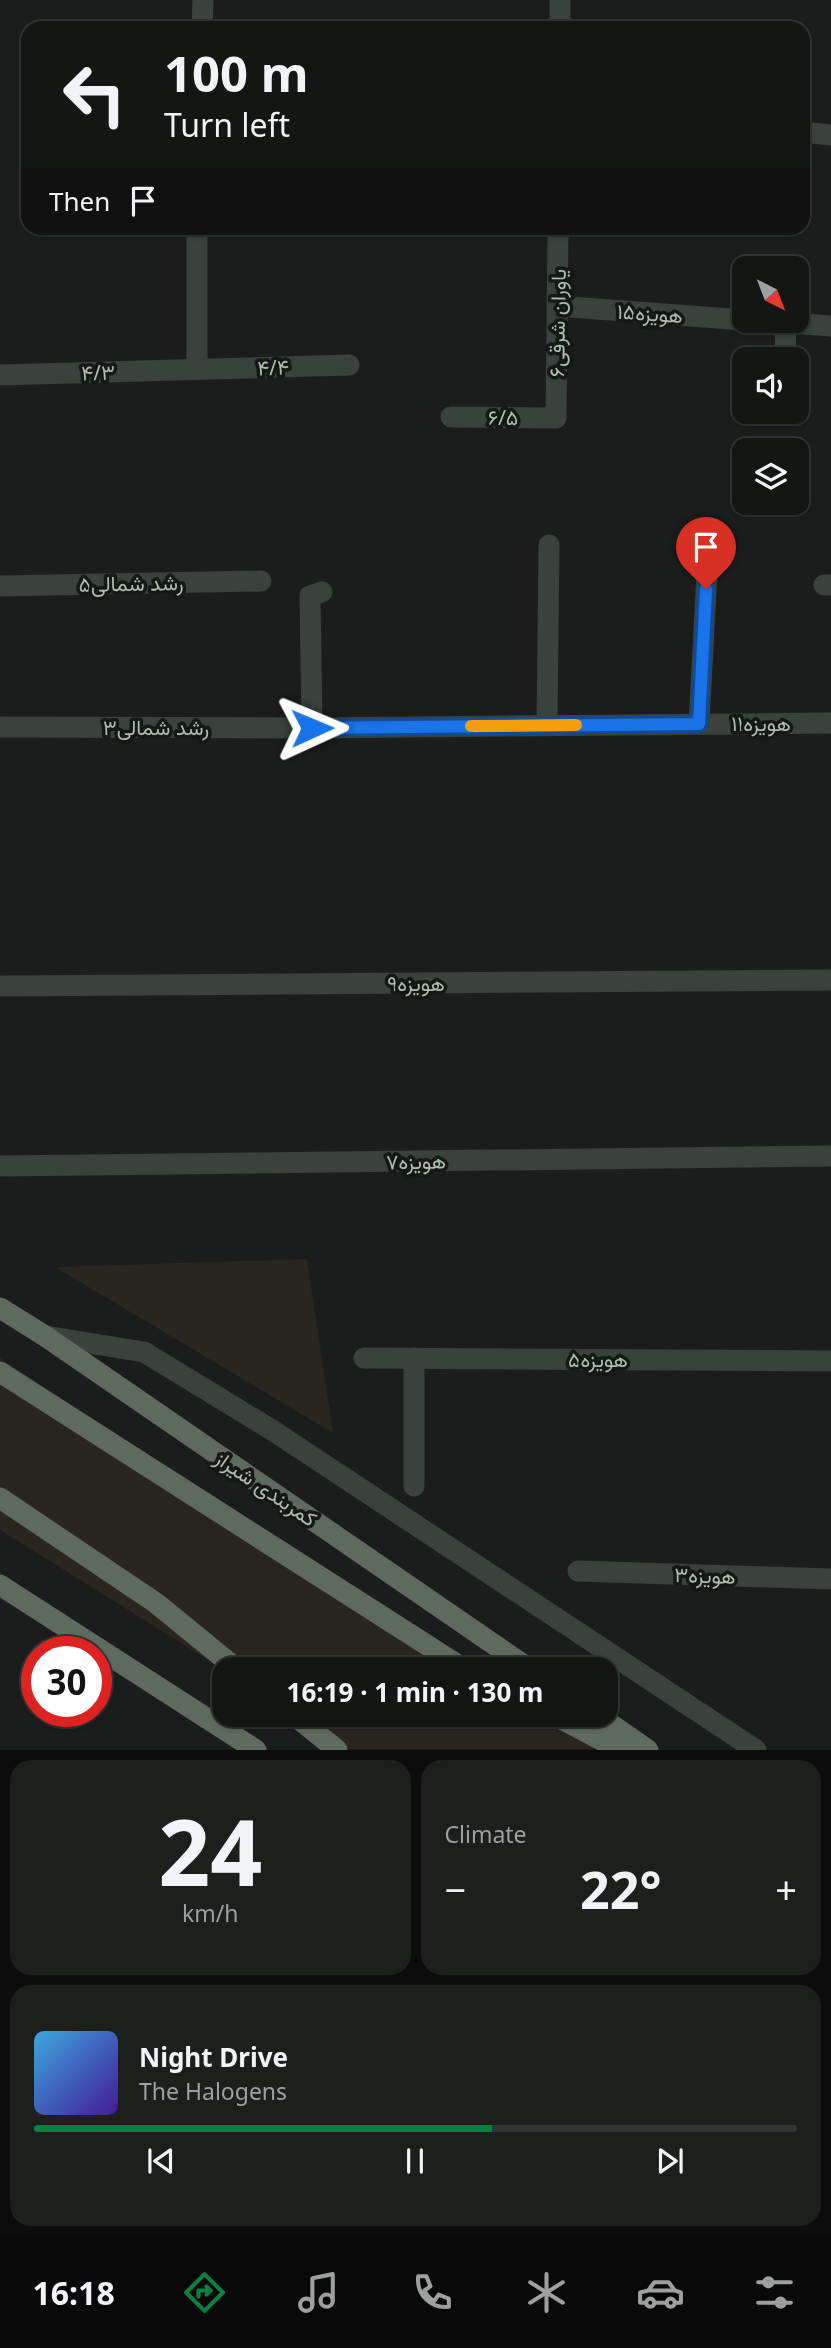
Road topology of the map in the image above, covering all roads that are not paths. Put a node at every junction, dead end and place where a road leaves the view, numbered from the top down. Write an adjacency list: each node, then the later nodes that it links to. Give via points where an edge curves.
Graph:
1 (203, 0): 3 (street)
2 (560, 0): 4 (street)
3 (202, 21)
4 (560, 21)
5 (810, 133): 6 (street)
6 (831, 135)
7 (197, 235): 14 (street)
8 (556, 235): 9 (street, یاوران شرقی۶)
9 (557, 306): 10 (street, هویزه۱۵); 17 (street, یاوران شرقی۶)
10 (732, 319)
11 (809, 325): 12 (street, هویزه۱۵)
12 (831, 326)
13 (349, 365): 14 (street, ۴/۴)
14 (197, 369): 15 (street, ۴/۳)
15 (0, 375)
16 (451, 417): 17 (street, ۶/۵)
17 (556, 418)
18 (709, 536): 24 (street)
19 (549, 545): 25 (street)
20 (261, 581): 21 (street, رشد شمالی۵)
21 (0, 586)
22 (322, 592): 27 (street, via 310,596)
23 (831, 723): 24 (street, هویزه۱۱)
24 (699, 724): 25 (street, هویزه۱۱)
25 (547, 725): 27 (street, هویزه۱۱)
26 (0, 727): 27 (street, رشد شمالی۳)
27 (312, 728)
28 (831, 980): 29 (street, هویزه۹)
29 (0, 986)
30 (831, 1156): 31 (street, هویزه۷)
31 (0, 1166)
32 (0, 1308): 33 (highway, کمربندی شیراز)
33 (45, 1336): 45 (highway, کمربندی شیراز); 53 (street, via 144,1352 272,1430)
34 (414, 1358): 35 (street, هویزه۵); 36 (street, هویزه۵); 38 (street)
35 (364, 1359)
36 (831, 1361)
37 (0, 1372): 44 (highway)
38 (414, 1486)
39 (0, 1498): 43 (highway, via 156,1603)
40 (578, 1570): 41 (street, هویزه۳)
41 (831, 1579)
42 (0, 1585): 49 (highway)
43 (222, 1657)
44 (446, 1657)
45 (512, 1657)
46 (309, 1727): 50 (highway)
47 (577, 1727): 51 (highway)
48 (616, 1727): 52 (highway)
49 (256, 1749)
50 (337, 1749)
51 (620, 1749)
52 (648, 1749)
53 (756, 1749)

